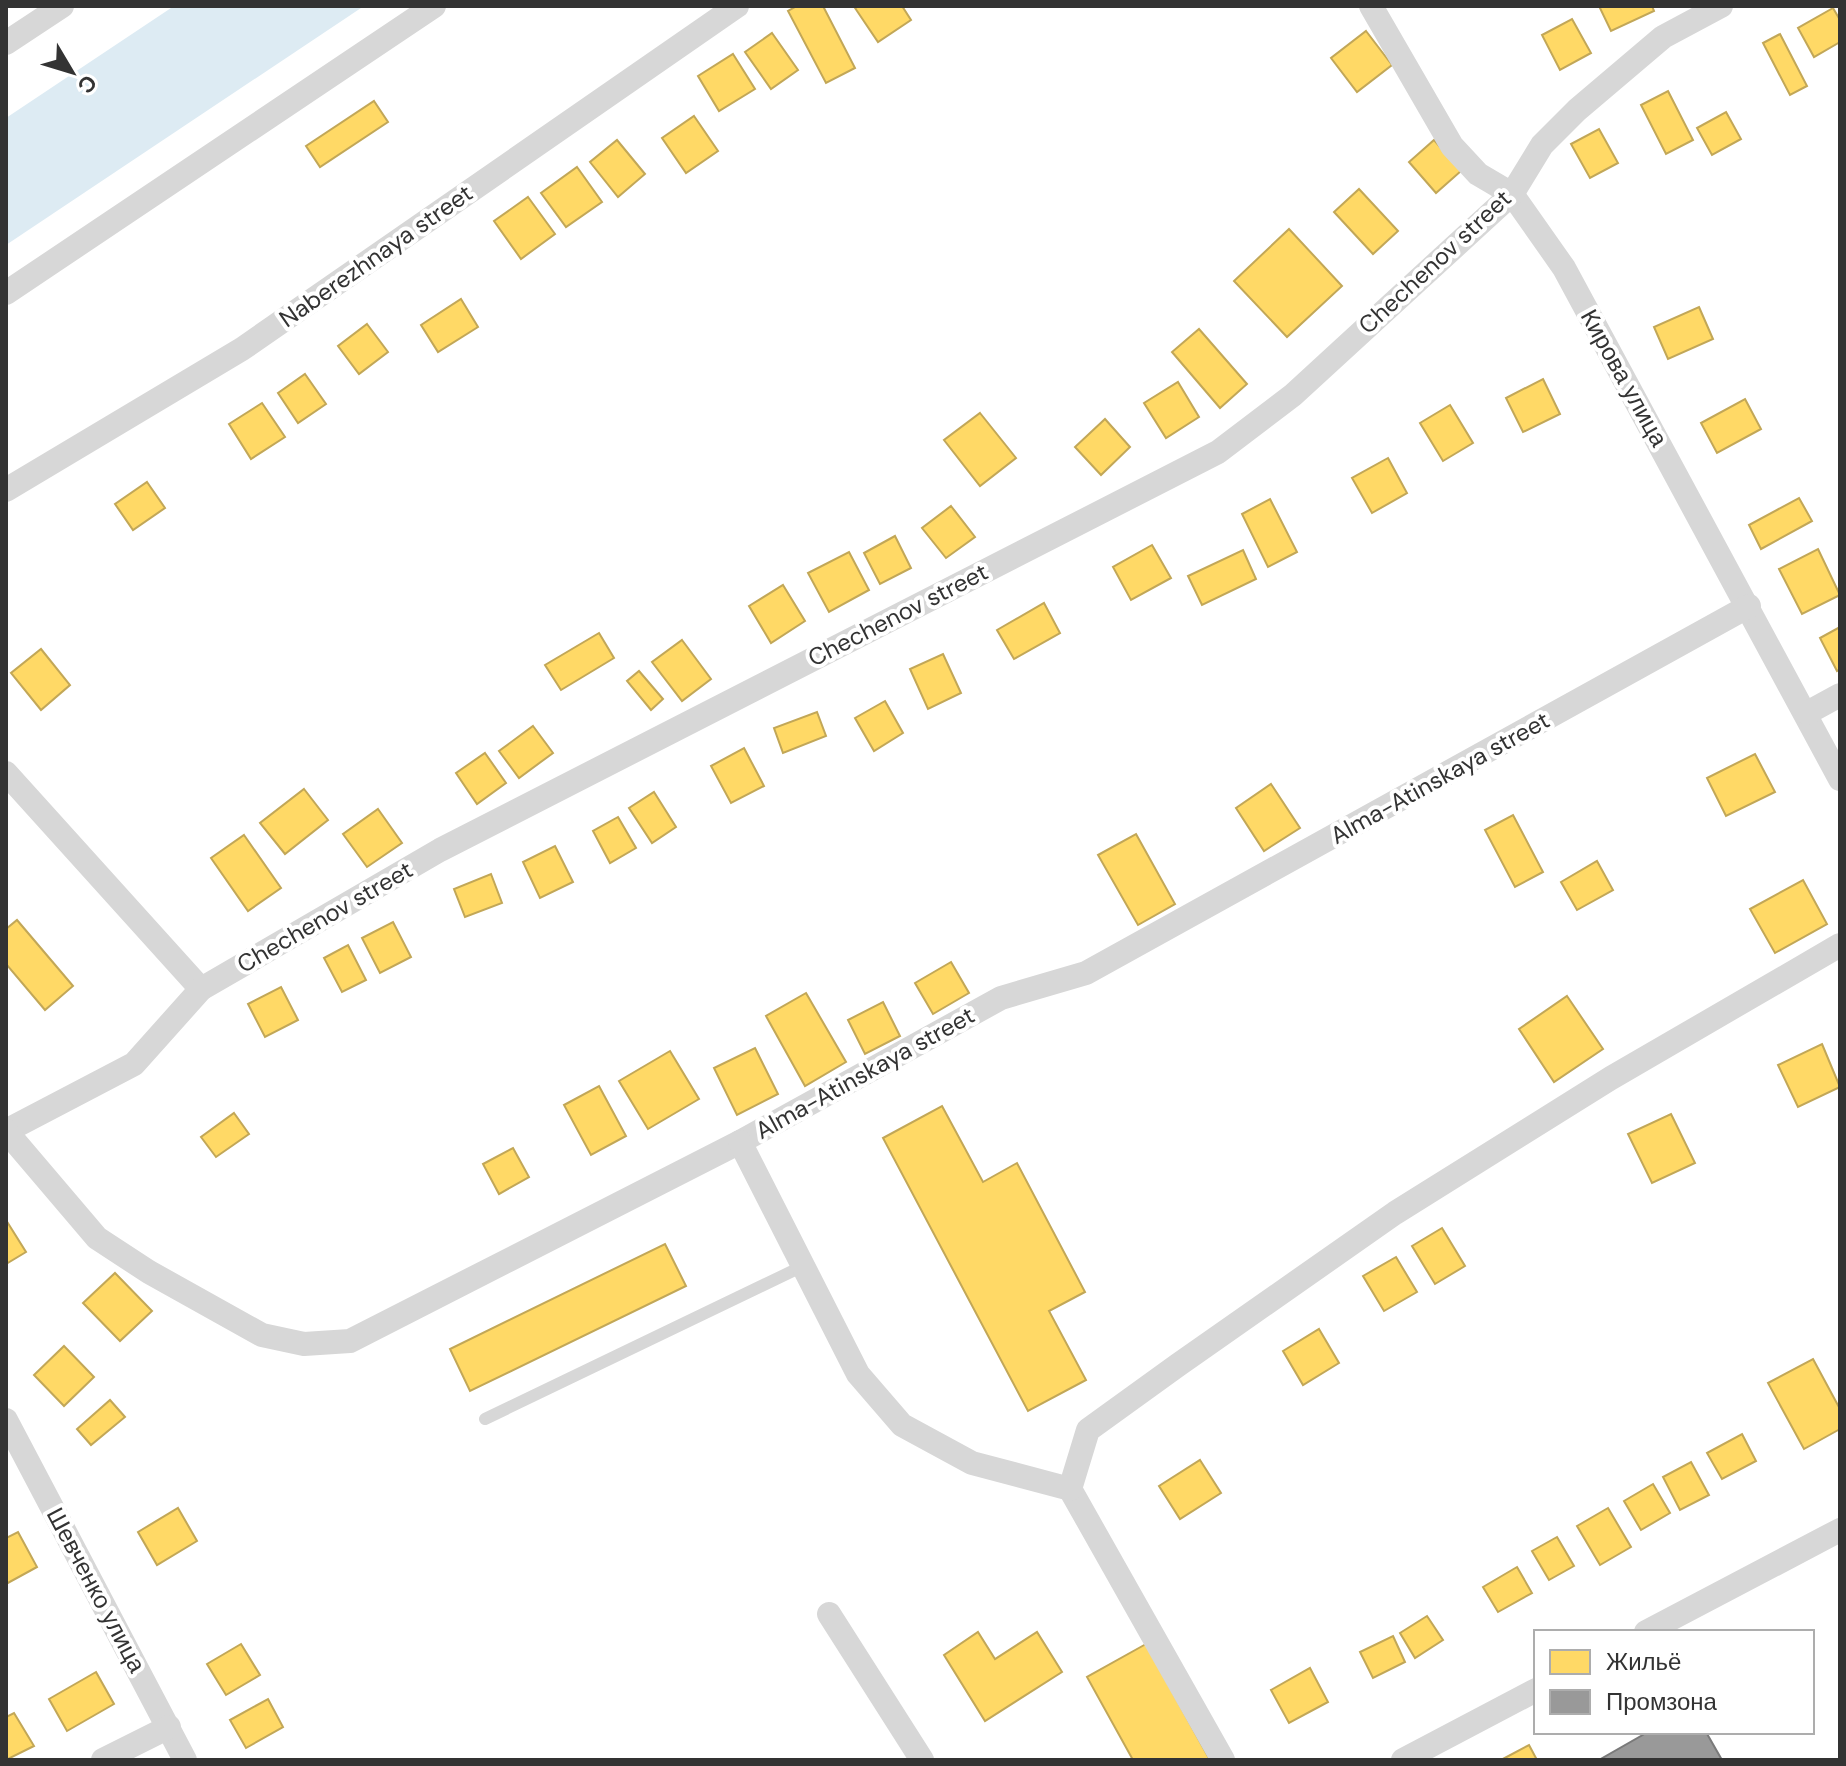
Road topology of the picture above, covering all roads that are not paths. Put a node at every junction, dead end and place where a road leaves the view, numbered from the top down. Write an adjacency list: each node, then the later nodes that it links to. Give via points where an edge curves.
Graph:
1 (62, 6): 6 (street)
2 (434, 6): 8 (street)
3 (737, 6): 9 (street, Naberezhnaya street, via 242,349)
4 (1371, 6): 7 (street, Кирова улица, via 1452,146 1478,174)
5 (1721, 6): 7 (street, Chechenov street, via 1663,37 1577,110 1542,145)
6 (6, 43)
7 (1512, 194): 10 (street, Кирова улица, via 1564,268); 16 (street, Chechenov street, via 1293,395 1218,452 454,842)
8 (6, 293)
9 (6, 490)
10 (1749, 606): 12 (street, Кирова улица); 18 (street, Alma-Atinskaya street, via 1086,973 1001,998)
11 (1840, 695): 12 (street)
12 (1807, 713): 14 (street, Кирова улица)
13 (6, 773): 16 (street)
14 (1840, 779)
15 (1840, 945): 22 (street, via 1611,1078 1395,1213 1178,1365 1088,1430)
16 (201, 989): 17 (street, Chechenov street, via 134,1064)
17 (6, 1131): 18 (street, Alma-Atinskaya street, via 97,1238 262,1335 304,1344 350,1341)
18 (740, 1142): 19 (street)
19 (803, 1266): 20 (lane); 22 (street, via 858,1374 902,1425 972,1463)
20 (485, 1419)
21 (6, 1420): 27 (street, Шевченко улица)
22 (1070, 1489): 31 (street)
23 (1840, 1530): 25 (street)
24 (829, 1614): 30 (street)
25 (1650, 1630)
26 (1534, 1691): 32 (street)
27 (169, 1727): 28 (street); 29 (street, Шевченко улица)
28 (103, 1760)
29 (185, 1760)
30 (922, 1760)
31 (1223, 1760)
32 (1403, 1760)

